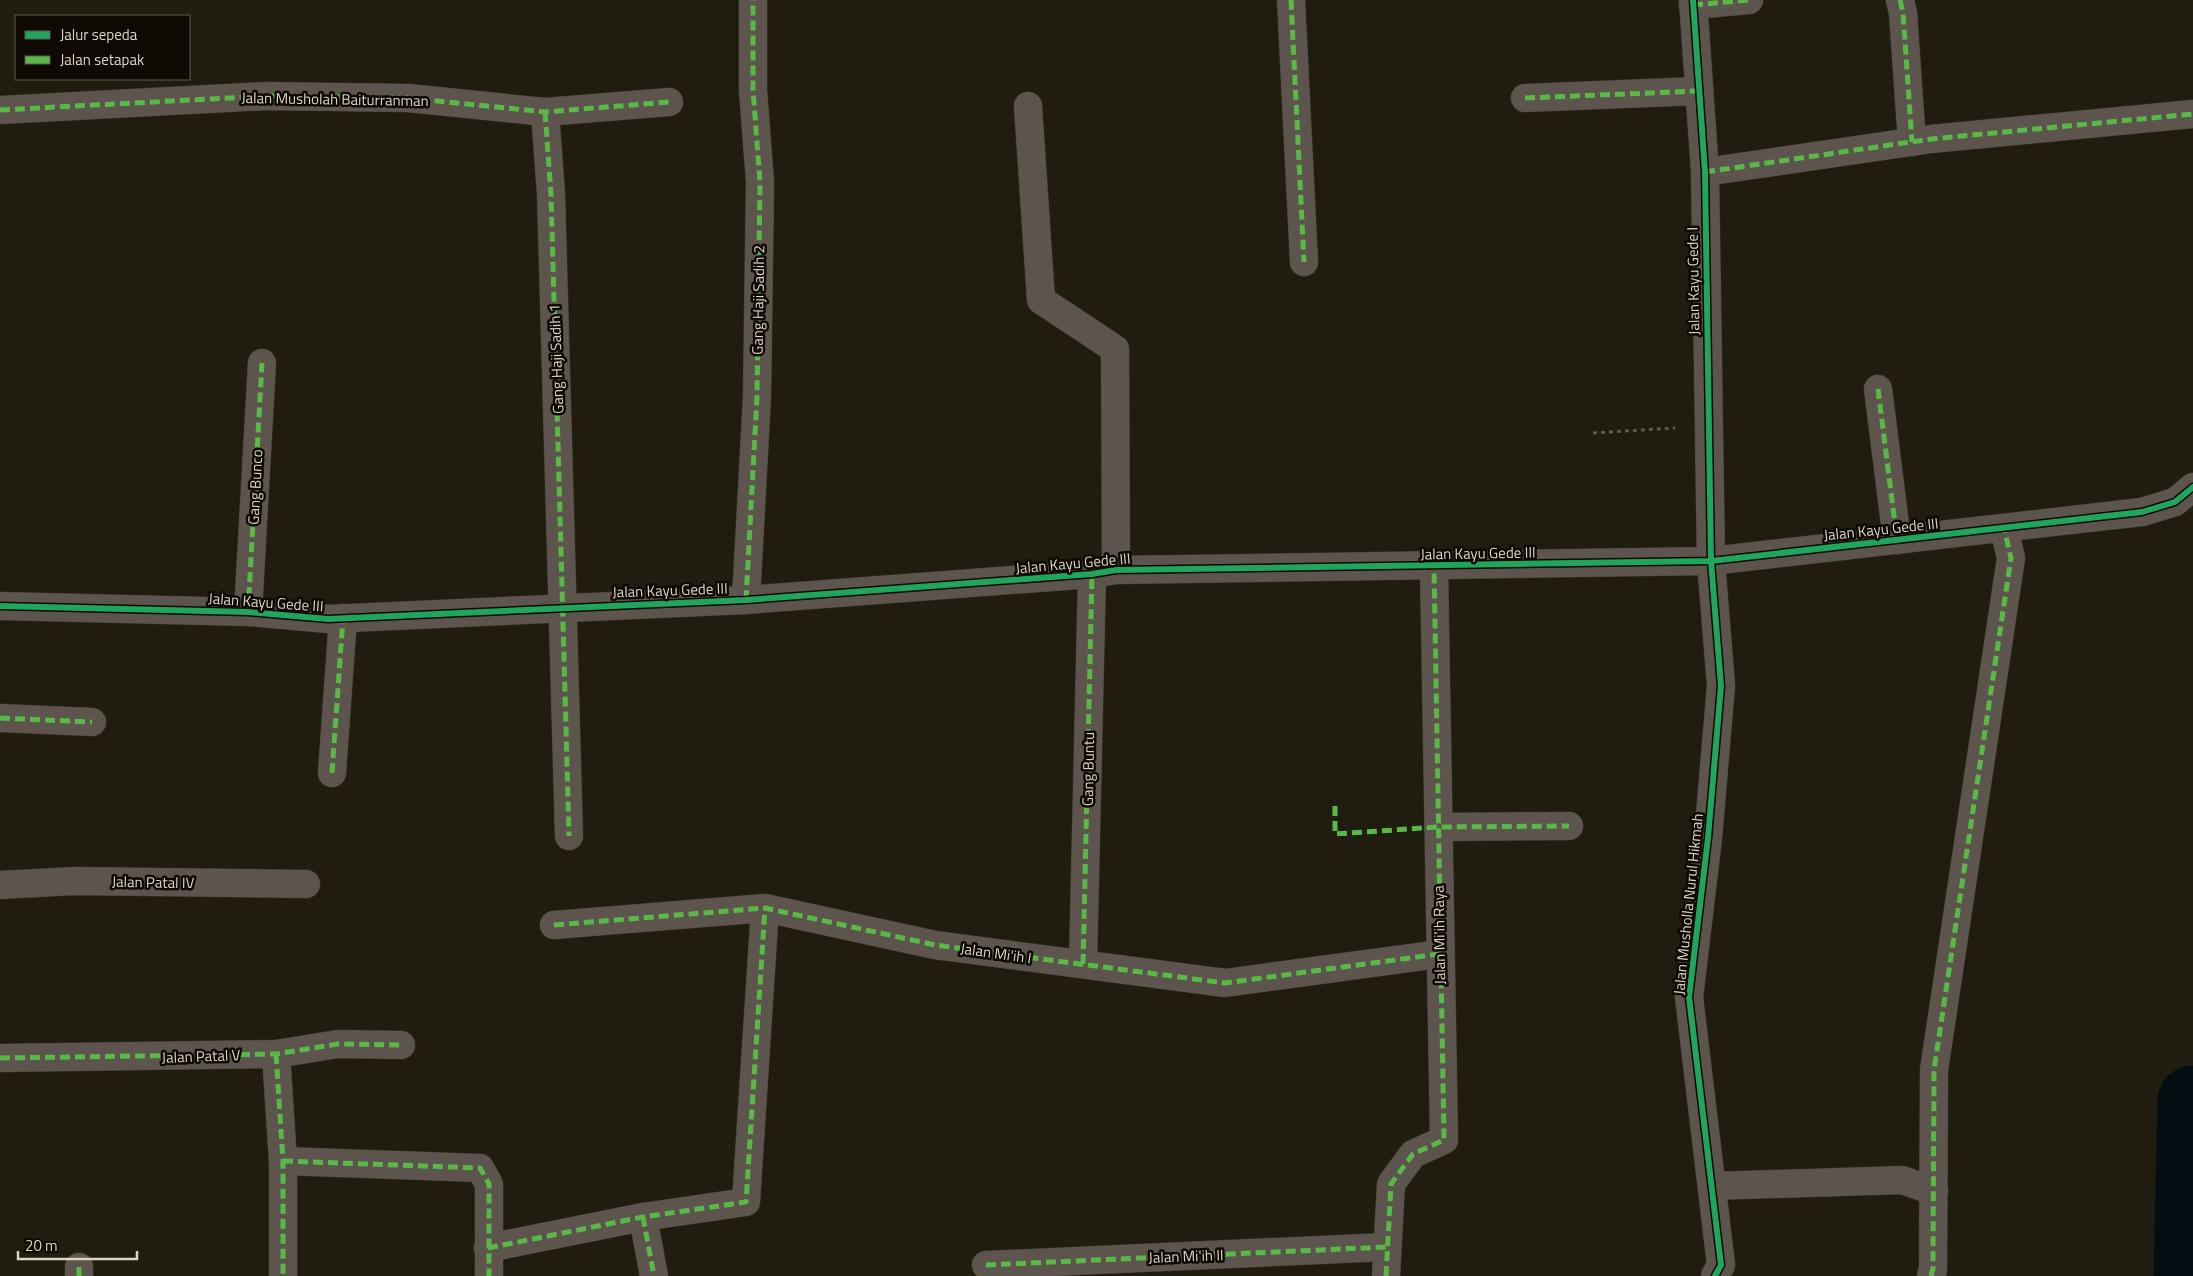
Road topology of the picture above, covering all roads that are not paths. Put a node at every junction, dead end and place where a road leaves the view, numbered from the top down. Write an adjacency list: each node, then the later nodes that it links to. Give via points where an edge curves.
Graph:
1 (753, 0): 24 (street, Gang Haji Sadih 2, via 753,90 760,182 757,397)
2 (1291, 0): 15 (street)
3 (1749, 0): 5 (street)
4 (1900, 0): 13 (street)
5 (1693, 3): 6 (street, Jalan Kayu Gede I)
6 (1699, 91): 7 (street); 14 (street, Jalan Kayu Gede I)
7 (1525, 98)
8 (669, 102): 11 (street, Jalan Musholah Baiturranman)
9 (1028, 106): 23 (street, Gang Buntu, via 1041,300 1115,349)
10 (0, 110): 11 (street, Jalan Musholah Baiturranman, via 267,96 408,98)
11 (544, 112): 26 (street, Gang Haji Sadih 1, via 551,194)
12 (2193, 114): 13 (street)
13 (1912, 142): 14 (street)
14 (1705, 172): 21 (street, Jalan Kayu Gede I)
15 (1304, 262)
16 (262, 363): 27 (street, Gang Bunco)
17 (1878, 389): 20 (street)
18 (2184, 494): 19 (street, Jalan Kayu Gede III, via 2142,512)
19 (2004, 528): 20 (street, Jalan Kayu Gede III); 46 (street, via 2011,558 1934,1070)
20 (1897, 540): 21 (street, Jalan Kayu Gede III)
21 (1711, 561): 22 (street, Jalan Kayu Gede III); 45 (street, Jalan Musholla Nurul Hikmah, via 1721,686 1708,838 1689,997)
22 (1434, 566): 23 (street, Jalan Kayu Gede III); 33 (street, Jalan Mi'ih Raya)
23 (1104, 572): 24 (street, Jalan Kayu Gede III); 40 (street, Gang Buntu)
24 (746, 600): 26 (street, Jalan Kayu Gede III)
25 (0, 606): 27 (street, Jalan Kayu Gede III)
26 (564, 607): 28 (street, Jalan Kayu Gede III); 34 (street, Gang Haji Sadih 1)
27 (248, 612): 28 (street, Jalan Kayu Gede III)
28 (342, 618): 31 (street)
29 (0, 718): 30 (street)
30 (92, 722)
31 (332, 773)
32 (1569, 826): 33 (street)
33 (1438, 827): 39 (street, Jalan Mi'ih Raya)
34 (569, 836)
35 (306, 884): 36 (street, Jalan Patal IV, via 74,881)
36 (0, 885)
37 (765, 908): 38 (street, Jalan Mi'ih I); 40 (street, Jalan Mi'ih I, via 935,945); 47 (street, via 746,1202)
38 (554, 925)
39 (1440, 954): 40 (street, Jalan Mi'ih I, via 1225,983); 48 (street, Jalan Mi'ih Raya, via 1444,1140 1413,1154 1391,1184)
40 (1083, 964)
41 (401, 1045): 42 (street, Jalan Patal V, via 338,1044)
42 (276, 1054): 43 (street, Jalan Patal V); 44 (street)
43 (0, 1058)
44 (283, 1161): 49 (street, via 480,1168 489,1184); 51 (street)
45 (1712, 1186): 46 (street, via 1902,1180); 55 (street, Jalan Musholla Nurul Hikmah, via 1721,1264)
46 (1934, 1191): 56 (street, via 1934,1269)
47 (643, 1217): 49 (street); 53 (street)
48 (1386, 1247): 50 (street, Jalan Mi'ih II); 54 (street, Jalan Mi'ih Raya)
49 (488, 1248): 52 (street)
50 (986, 1265)
51 (283, 1276)
52 (489, 1276)
53 (654, 1276)
54 (1386, 1276)
55 (1715, 1276)
56 (1931, 1276)

